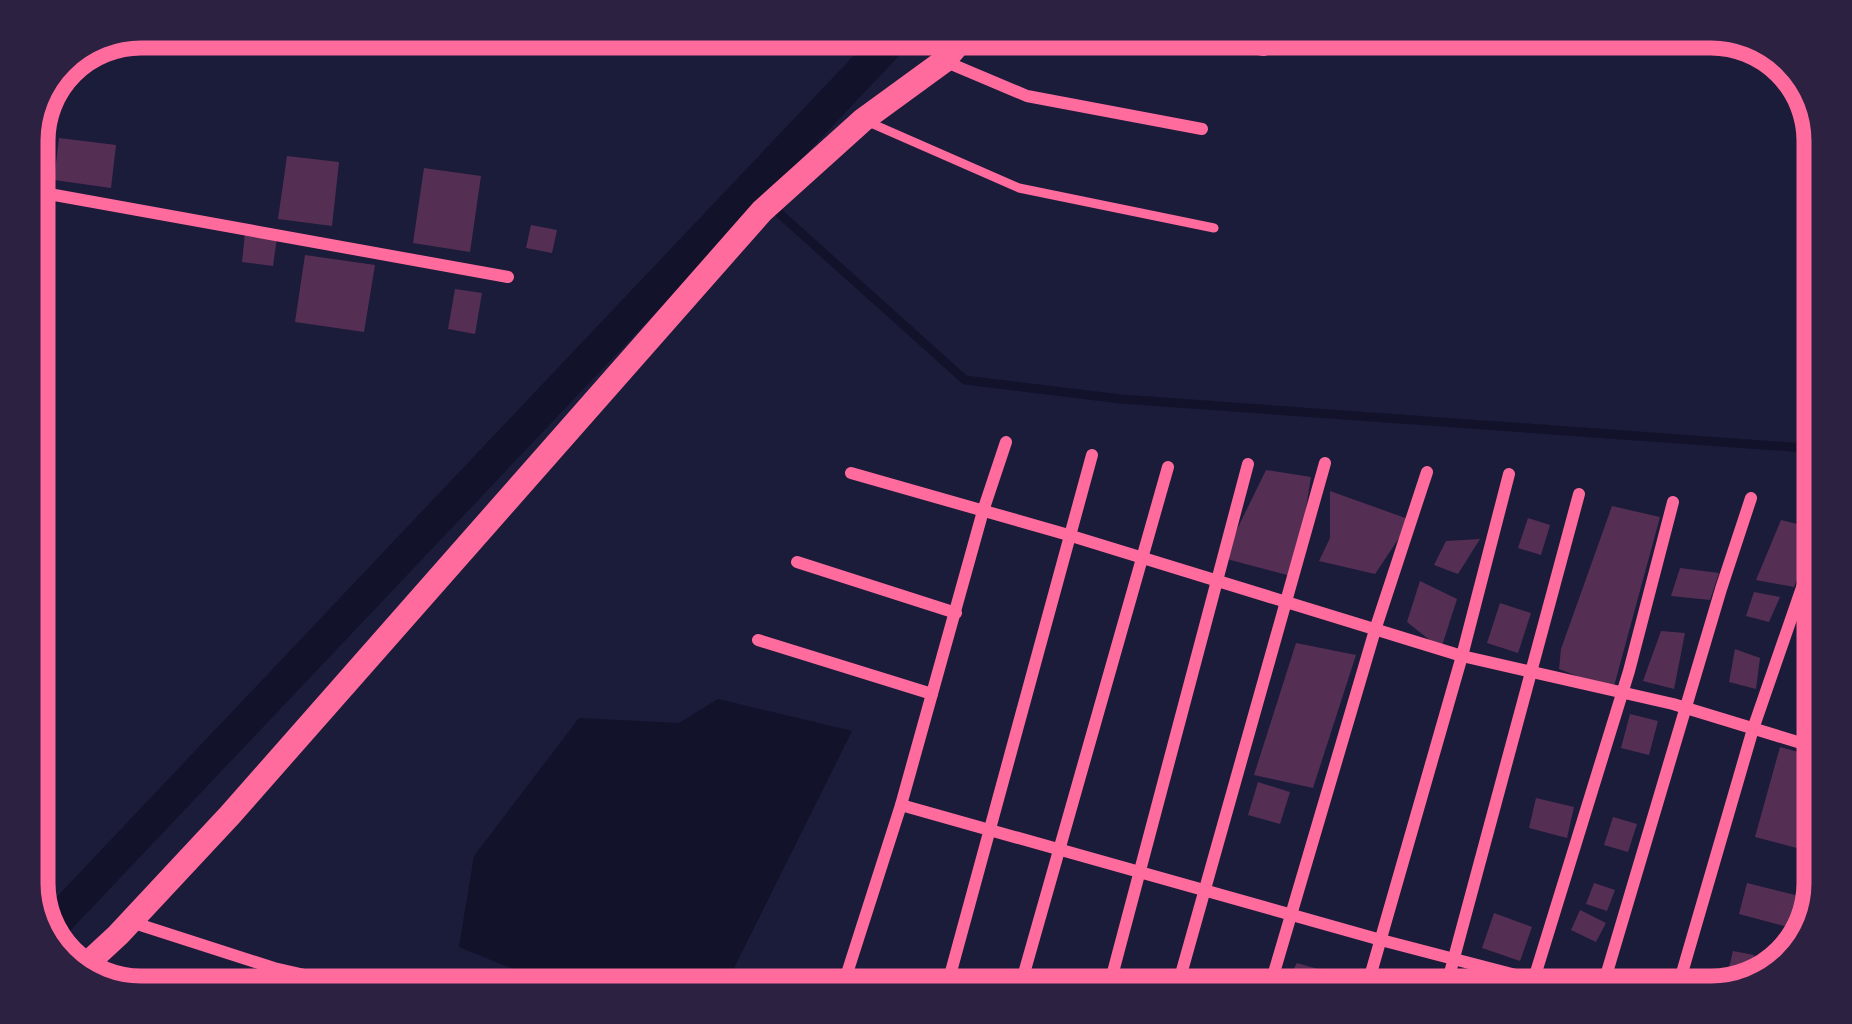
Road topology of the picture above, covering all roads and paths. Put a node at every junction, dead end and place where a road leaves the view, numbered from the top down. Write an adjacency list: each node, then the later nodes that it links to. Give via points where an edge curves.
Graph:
1 (955, 48): 4 (main road)
2 (1255, 48): 3 (street)
3 (1264, 50)
4 (944, 62): 5 (main road); 6 (street, via 1027,96)
5 (863, 120): 8 (lane, via 1019,188); 44 (main road, via 761,211)
6 (1202, 129)
7 (48, 194): 9 (street)
8 (1214, 227)
9 (508, 277)
10 (1006, 442): 21 (street)
11 (1092, 455): 22 (street)
12 (1325, 463): 27 (street)
13 (1248, 464): 25 (street)
14 (1168, 467): 23 (street)
15 (1427, 472): 29 (street)
16 (851, 473): 21 (street)
17 (1509, 474): 31 (street)
18 (1579, 494): 32 (street)
19 (1751, 498): 35 (street)
20 (1673, 502): 33 (street)
21 (983, 511): 22 (street); 28 (street)
22 (1070, 535): 23 (street); 39 (street)
23 (1144, 560): 25 (street); 40 (street)
24 (797, 562): 28 (street)
25 (1217, 581): 27 (street); 41 (street)
26 (1804, 582): 36 (street)
27 (1287, 604): 29 (street); 42 (street)
28 (956, 613): 34 (street)
29 (1375, 630): 31 (street); 43 (street)
30 (758, 640): 34 (street)
31 (1462, 656): 32 (street); 45 (street)
32 (1531, 671): 33 (street); 46 (street)
33 (1622, 692): 35 (street); 60 (street)
34 (932, 694): 38 (street)
35 (1687, 709): 36 (street); 61 (street)
36 (1753, 729): 37 (street); 62 (street)
37 (1804, 744)
38 (901, 805): 39 (street); 51 (street)
39 (991, 831): 40 (street); 52 (street)
40 (1058, 848): 41 (street); 53 (street)
41 (1142, 872): 42 (street); 54 (street)
42 (1206, 888): 43 (street); 55 (street)
43 (1294, 914): 45 (street); 56 (street)
44 (130, 922): 47 (main road); 48 (street)
45 (1381, 940): 46 (street); 57 (street)
46 (1454, 958): 58 (street); 59 (street)
47 (92, 961)
48 (274, 968): 49 (street); 50 (street)
49 (272, 976)
50 (307, 976)
51 (846, 976)
52 (950, 976)
53 (1022, 976)
54 (1113, 976)
55 (1181, 976)
56 (1274, 976)
57 (1370, 976)
58 (1449, 976)
59 (1531, 976)
60 (1535, 976)
61 (1604, 976)
62 (1681, 976)

